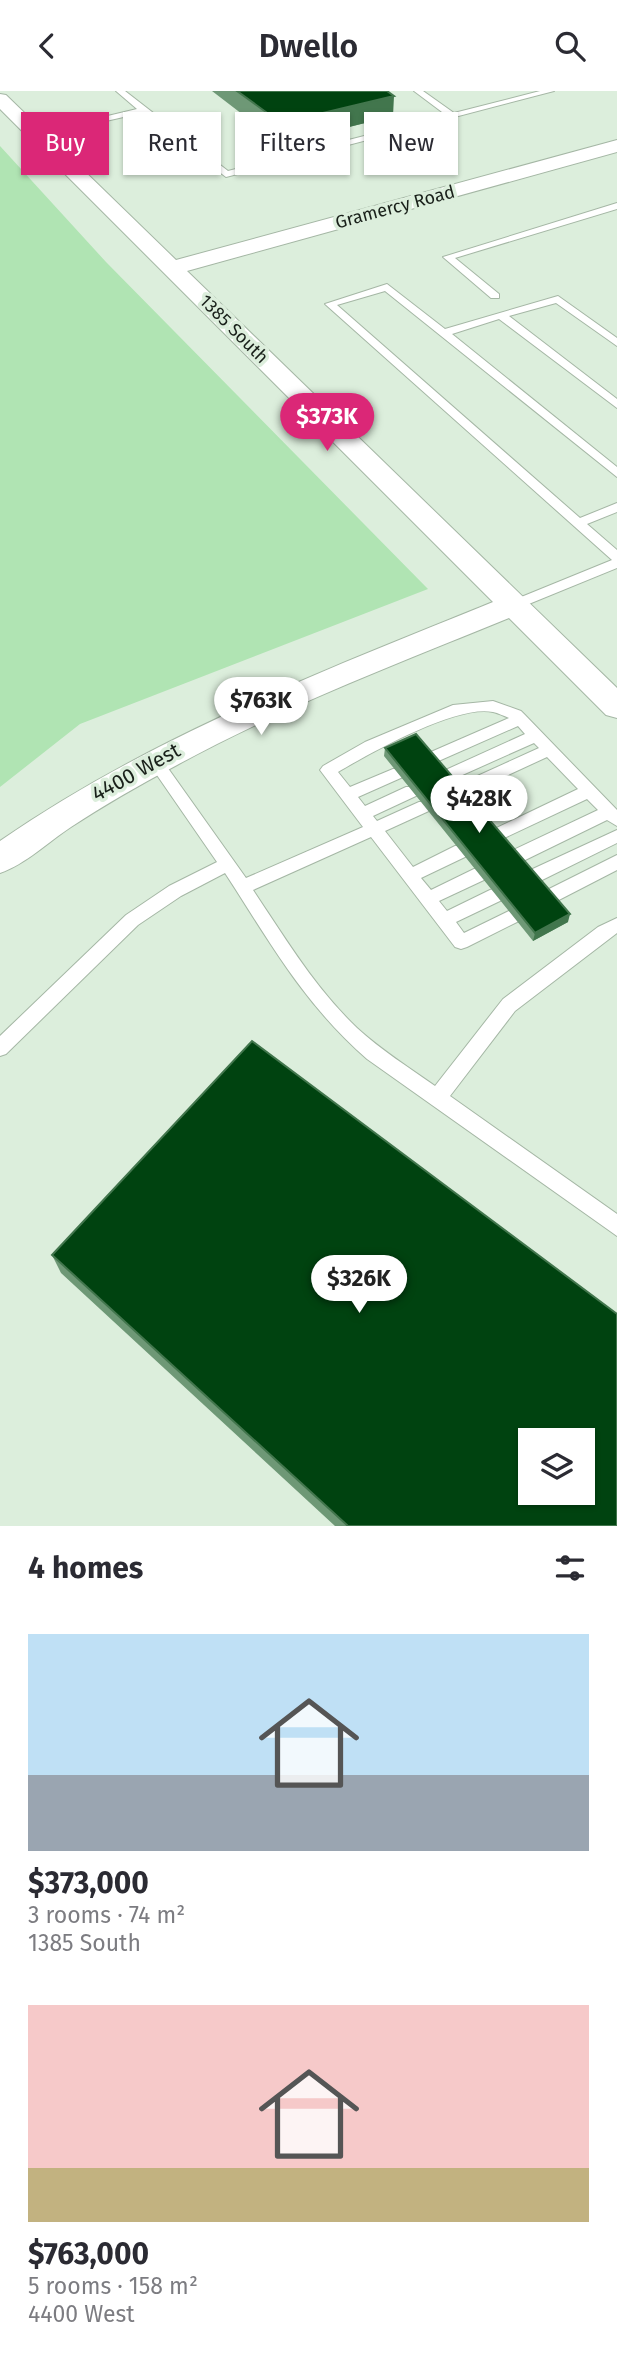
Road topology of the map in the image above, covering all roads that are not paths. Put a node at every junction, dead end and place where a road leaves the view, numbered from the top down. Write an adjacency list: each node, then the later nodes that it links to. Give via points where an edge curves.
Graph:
1 (120, 91): 5 (lane)
2 (418, 91): 6 (lane)
3 (550, 91): 7 (lane)
4 (0, 99): 9 (street, 1385 South)
5 (143, 110): 8 (lane); 10 (lane, via 226,174)
6 (447, 112)
7 (458, 115)
8 (109, 118)
9 (21, 119)
10 (364, 139)
11 (617, 146): 14 (street, Gramercy Road)
12 (78, 175): 14 (street, 1385 South)
13 (617, 206): 15 (lane, via 448,257)
14 (172, 268): 25 (street, 1385 South)
15 (495, 296)
16 (501, 315): 17 (lane); 18 (lane, via 558,299); 19 (lane)
17 (443, 333): 20 (lane); 22 (lane, via 387,286 330,305)
18 (617, 343)
19 (617, 405)
20 (617, 473)
21 (617, 507): 22 (lane)
22 (578, 523): 23 (lane)
23 (617, 557)
24 (617, 563): 25 (lane)
25 (514, 605): 26 (street, 1385 South); 31 (street, 4400 West, via 253,712)
26 (617, 707)
27 (520, 719): 28 (lane); 30 (lane); 37 (lane, via 493,706 458,709 370,746 328,770)
28 (535, 736): 29 (lane); 33 (lane)
29 (549, 750): 35 (lane); 36 (lane)
30 (429, 759)
31 (155, 761): 46 (street, 4400 West, via 100,791); 48 (lane)
32 (398, 773): 37 (lane)
33 (444, 777)
34 (412, 791): 39 (lane)
35 (589, 791): 40 (lane); 42 (lane)
36 (457, 792)
37 (347, 795): 39 (lane)
38 (425, 806): 41 (lane)
39 (361, 814): 41 (lane)
40 (613, 816): 45 (lane)
41 (373, 829): 50 (lane); 52 (lane)
42 (494, 836)
43 (617, 836): 51 (lane)
44 (461, 851): 50 (lane)
45 (513, 858)
46 (0, 859)
47 (617, 862): 54 (lane)
48 (227, 864): 52 (lane); 59 (lane, via 132,920)
49 (480, 874): 55 (lane)
50 (410, 876): 55 (lane)
51 (530, 878)
52 (243, 887): 60 (lane, via 322,1006 373,1053)
53 (496, 895): 57 (lane)
54 (547, 898)
55 (428, 899): 57 (lane)
56 (513, 916): 57 (lane, via 461,942)
57 (444, 921)
58 (617, 925): 60 (lane, via 509,1005)
59 (0, 1048)
60 (437, 1098): 61 (lane)
61 (617, 1226)

